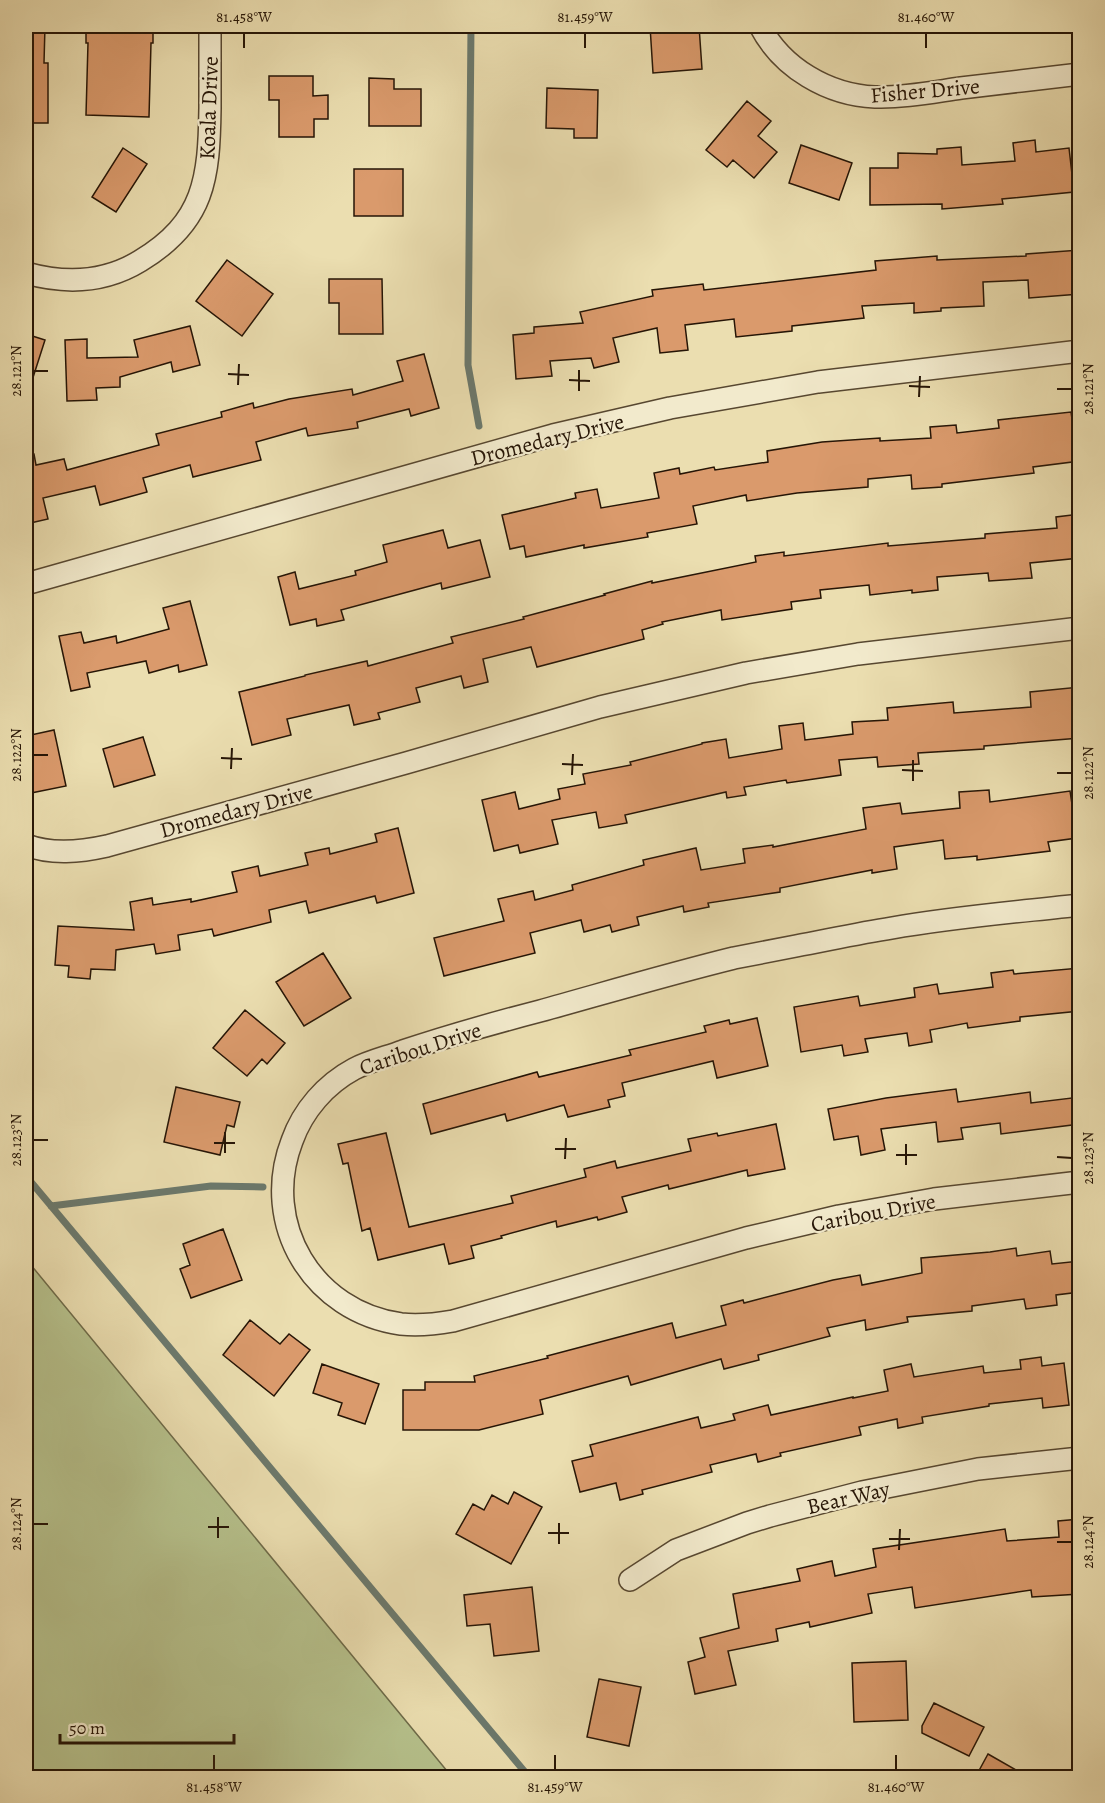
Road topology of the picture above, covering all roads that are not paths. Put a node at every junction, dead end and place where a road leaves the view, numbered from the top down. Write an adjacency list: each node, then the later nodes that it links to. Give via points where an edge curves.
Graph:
1 (210, 26): 4 (street, Koala Drive, via 209,152 204,184 171,239 131,267 111,275 67,281)
2 (760, 26): 3 (street, Fisher Drive, via 798,71 827,87 859,96 892,97)
3 (1080, 74)
4 (26, 273)
5 (1080, 351): 6 (street, Dromedary Drive, via 818,382 670,408 553,435)
6 (26, 584)
7 (1080, 628): 8 (street, Dromedary Drive, via 858,654 746,673 600,707 107,846 69,852)
8 (26, 845)
9 (1080, 904): 10 (street, Caribou Drive, via 892,927 735,958 456,1034 357,1067 321,1094 295,1131 287,1152 282,1198 292,1242 302,1262 324,1288 368,1315 418,1325 453,1321 746,1238 839,1216 934,1199)
10 (1080, 1182)
11 (1080, 1458): 12 (street, Bear Way, via 978,1469 862,1492 747,1522 676,1551)
12 (630, 1580)

